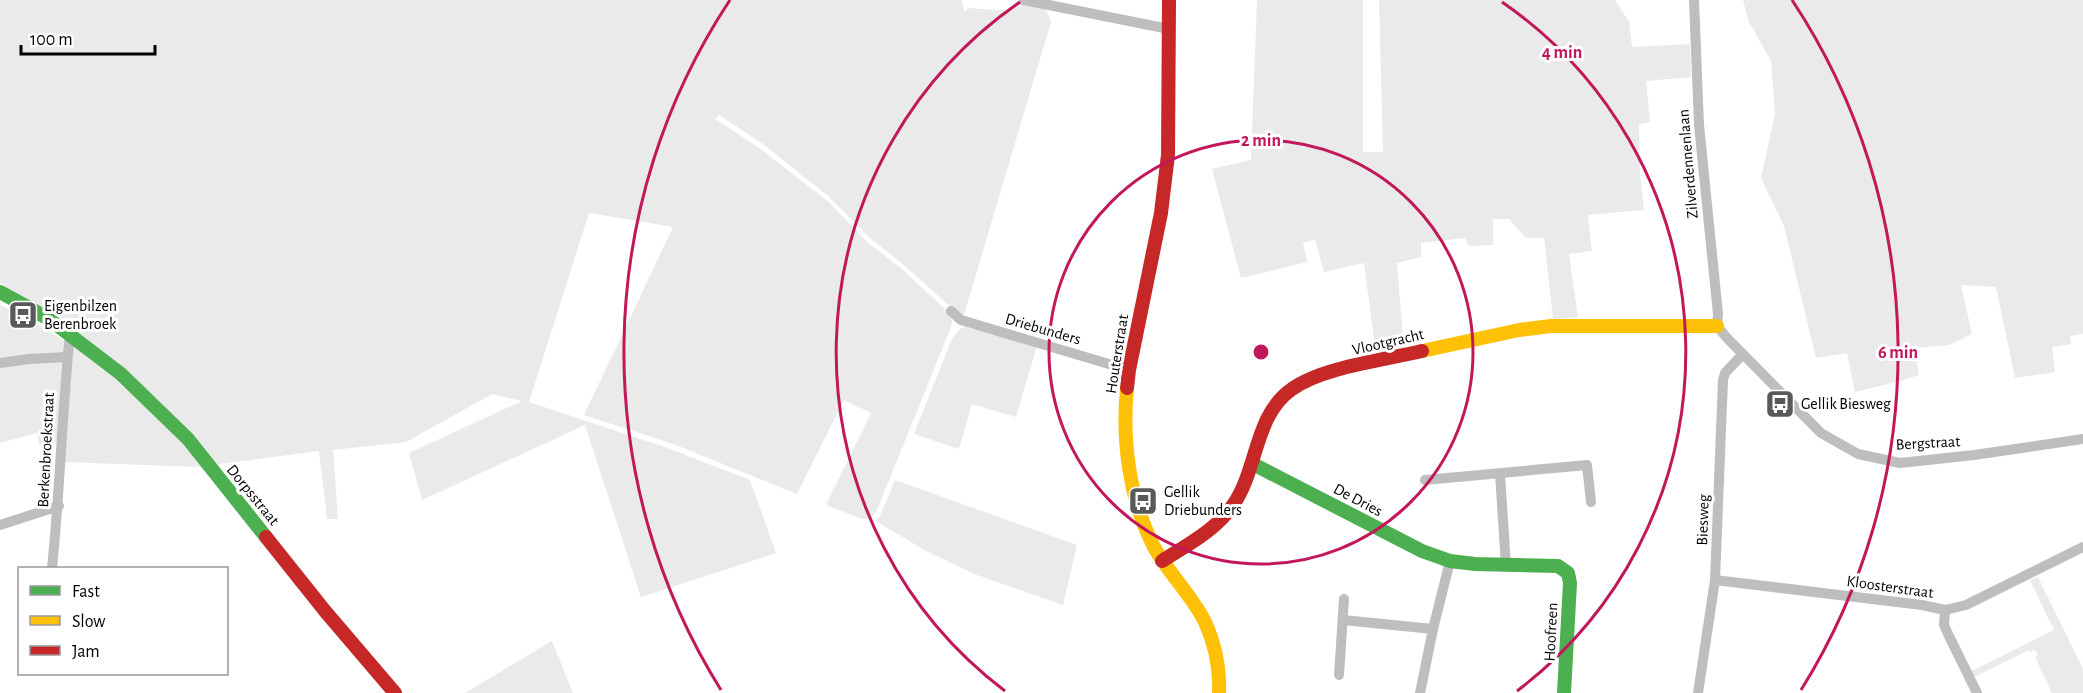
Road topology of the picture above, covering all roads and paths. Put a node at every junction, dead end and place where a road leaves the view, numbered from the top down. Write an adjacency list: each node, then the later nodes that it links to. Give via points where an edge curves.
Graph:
1 (1024, 0): 4 (street)
2 (1169, 0): 4 (street, Houterstraat)
3 (1694, 0): 7 (street, Zilverdennenlaan, via 1699,125)
4 (1169, 28): 12 (street, Houterstraat, via 1166,183)
5 (0, 292): 8 (street, Dorpsstraat)
6 (951, 311): 12 (street, Driebunders, via 961,320)
7 (1717, 326): 9 (street, Bergstraat); 14 (street, Vlootgracht, via 1551,326 1316,375 1277,403)
8 (70, 334): 10 (street, Berkenbroekstraat); 32 (street, Dorpsstraat, via 121,374 188,439)
9 (1742, 355): 13 (street, Bergstraat, via 1821,433 1858,454 1900,463); 26 (street, Biesweg, via 1723,380)
10 (68, 357): 11 (street); 18 (street, Berkenbroekstraat)
11 (0, 363)
12 (1129, 370): 21 (street, Houterstraat, via 1125,408 1131,477 1143,520)
13 (2083, 439)
14 (1253, 464): 21 (street, Vlootgracht, via 1245,487 1217,523); 22 (street, De Dries, via 1422,551)
15 (1500, 474): 16 (street); 17 (street, via 1587,465); 23 (street)
16 (1425, 480)
17 (1591, 502)
18 (58, 506): 19 (street); 24 (street, Berkenbroekstraat)
19 (0, 525)
20 (2083, 547): 28 (street, Kloosterstraat, via 1966,605)
21 (1162, 561): 33 (street, Houterstraat, via 1204,620 1217,657)
22 (1450, 561): 23 (street, De Dries); 30 (street)
23 (1506, 566): 25 (street, De Dries, via 1558,566)
24 (52, 567)
25 (1568, 573): 35 (street, Hoofreen)
26 (1715, 580): 28 (street, Kloosterstraat); 36 (street, Biesweg)
27 (1344, 599): 29 (street)
28 (1945, 610): 37 (street, via 1944,625)
29 (1343, 620): 30 (street); 31 (street)
30 (1433, 629): 34 (street)
31 (1340, 675)
32 (395, 693)
33 (1219, 693)
34 (1420, 693)
35 (1564, 693)
36 (1698, 693)
37 (1977, 693)

